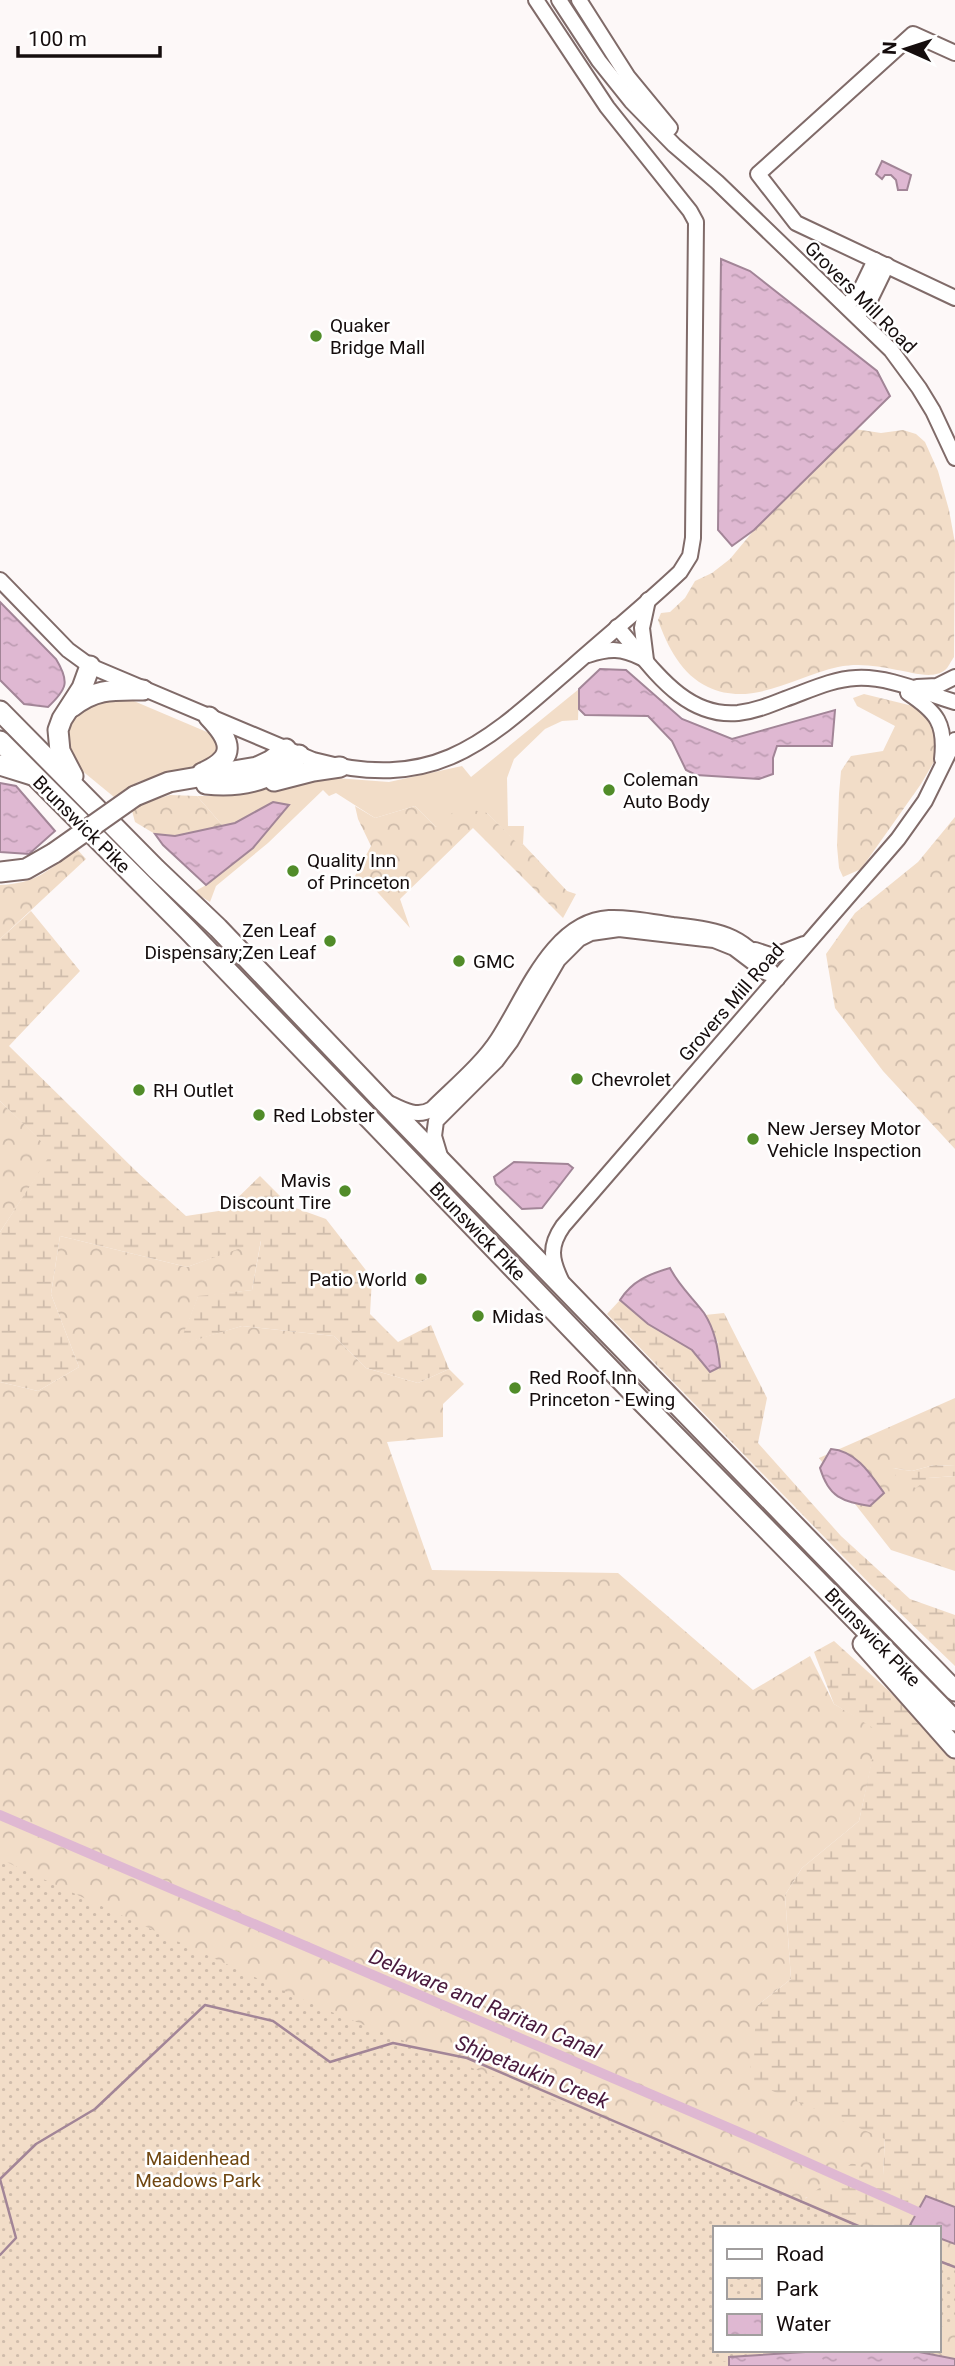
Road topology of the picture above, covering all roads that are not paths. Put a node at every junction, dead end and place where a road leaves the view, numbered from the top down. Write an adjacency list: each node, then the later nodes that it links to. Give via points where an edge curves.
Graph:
1 (536, 0): 11 (street, via 591,86 696,225 693,543 683,568)
2 (559, 0): 5 (street, Grovers Mill Road, via 616,85)
3 (579, 0): 5 (street, Grovers Mill Road, via 637,88)
4 (955, 53): 6 (street, via 913,34 758,174 796,223)
5 (717, 182): 8 (street, Grovers Mill Road)
6 (881, 263): 7 (street); 8 (street, via 869,302)
7 (955, 298)
8 (852, 311): 9 (street, Grovers Mill Road, via 891,350 919,388)
9 (955, 458)
10 (0, 580): 15 (street, via 68,650)
11 (648, 600): 12 (street); 14 (street, via 642,628)
12 (617, 627): 13 (street); 14 (street)
13 (583, 657): 14 (street, via 614,649); 27 (street, via 500,728 446,759 400,770)
14 (647, 661): 17 (street, via 685,700 726,713 754,710 845,679)
15 (90, 666): 18 (street); 20 (highway)
16 (955, 677): 17 (street, via 930,687)
17 (892, 683): 19 (street); 29 (street, via 923,702 939,720 944,743)
18 (143, 690): 20 (highway, via 93,693); 22 (street)
19 (955, 702)
20 (71, 707): 32 (highway, via 60,724 58,743 63,760)
21 (0, 711): 32 (highway, Brunswick Pike)
22 (209, 717): 25 (street); 30 (highway, via 226,738 226,754 216,767)
23 (955, 740): 29 (street, Grovers Mill Road)
24 (0, 741): 28 (highway, Brunswick Pike)
25 (292, 752): 27 (street); 30 (highway, via 257,767); 31 (highway, via 275,775)
26 (0, 765): 28 (highway)
27 (340, 768): 31 (highway)
28 (34, 775): 41 (highway, Brunswick Pike)
29 (938, 777): 34 (street, Grovers Mill Road, via 898,839)
30 (188, 779): 31 (highway, via 208,785); 33 (highway, bridge, via 163,783 135,796 26,869)
31 (245, 785)
32 (90, 803): 37 (highway, Brunswick Pike, via 218,928)
33 (0, 872)
34 (809, 942): 35 (street, via 772,956); 36 (street, Grovers Mill Road)
35 (749, 947): 36 (street); 37 (street, via 713,930 597,920 556,946 497,1042 432,1109 411,1112)
36 (777, 979): 38 (street, via 734,948 714,940 619,929 579,939 558,960 496,1061 436,1121 435,1142); 39 (street, Grovers Mill Road, via 563,1226 551,1255)
37 (379, 1097): 38 (highway, Brunswick Pike)
38 (444, 1164): 39 (highway, Brunswick Pike)
39 (565, 1288): 40 (highway, Brunswick Pike)
40 (720, 1448): 42 (highway); 43 (highway, Brunswick Pike)
41 (724, 1485): 44 (highway, Brunswick Pike); 45 (highway)
42 (955, 1675)
43 (955, 1691)
44 (955, 1721)
45 (955, 1748)

